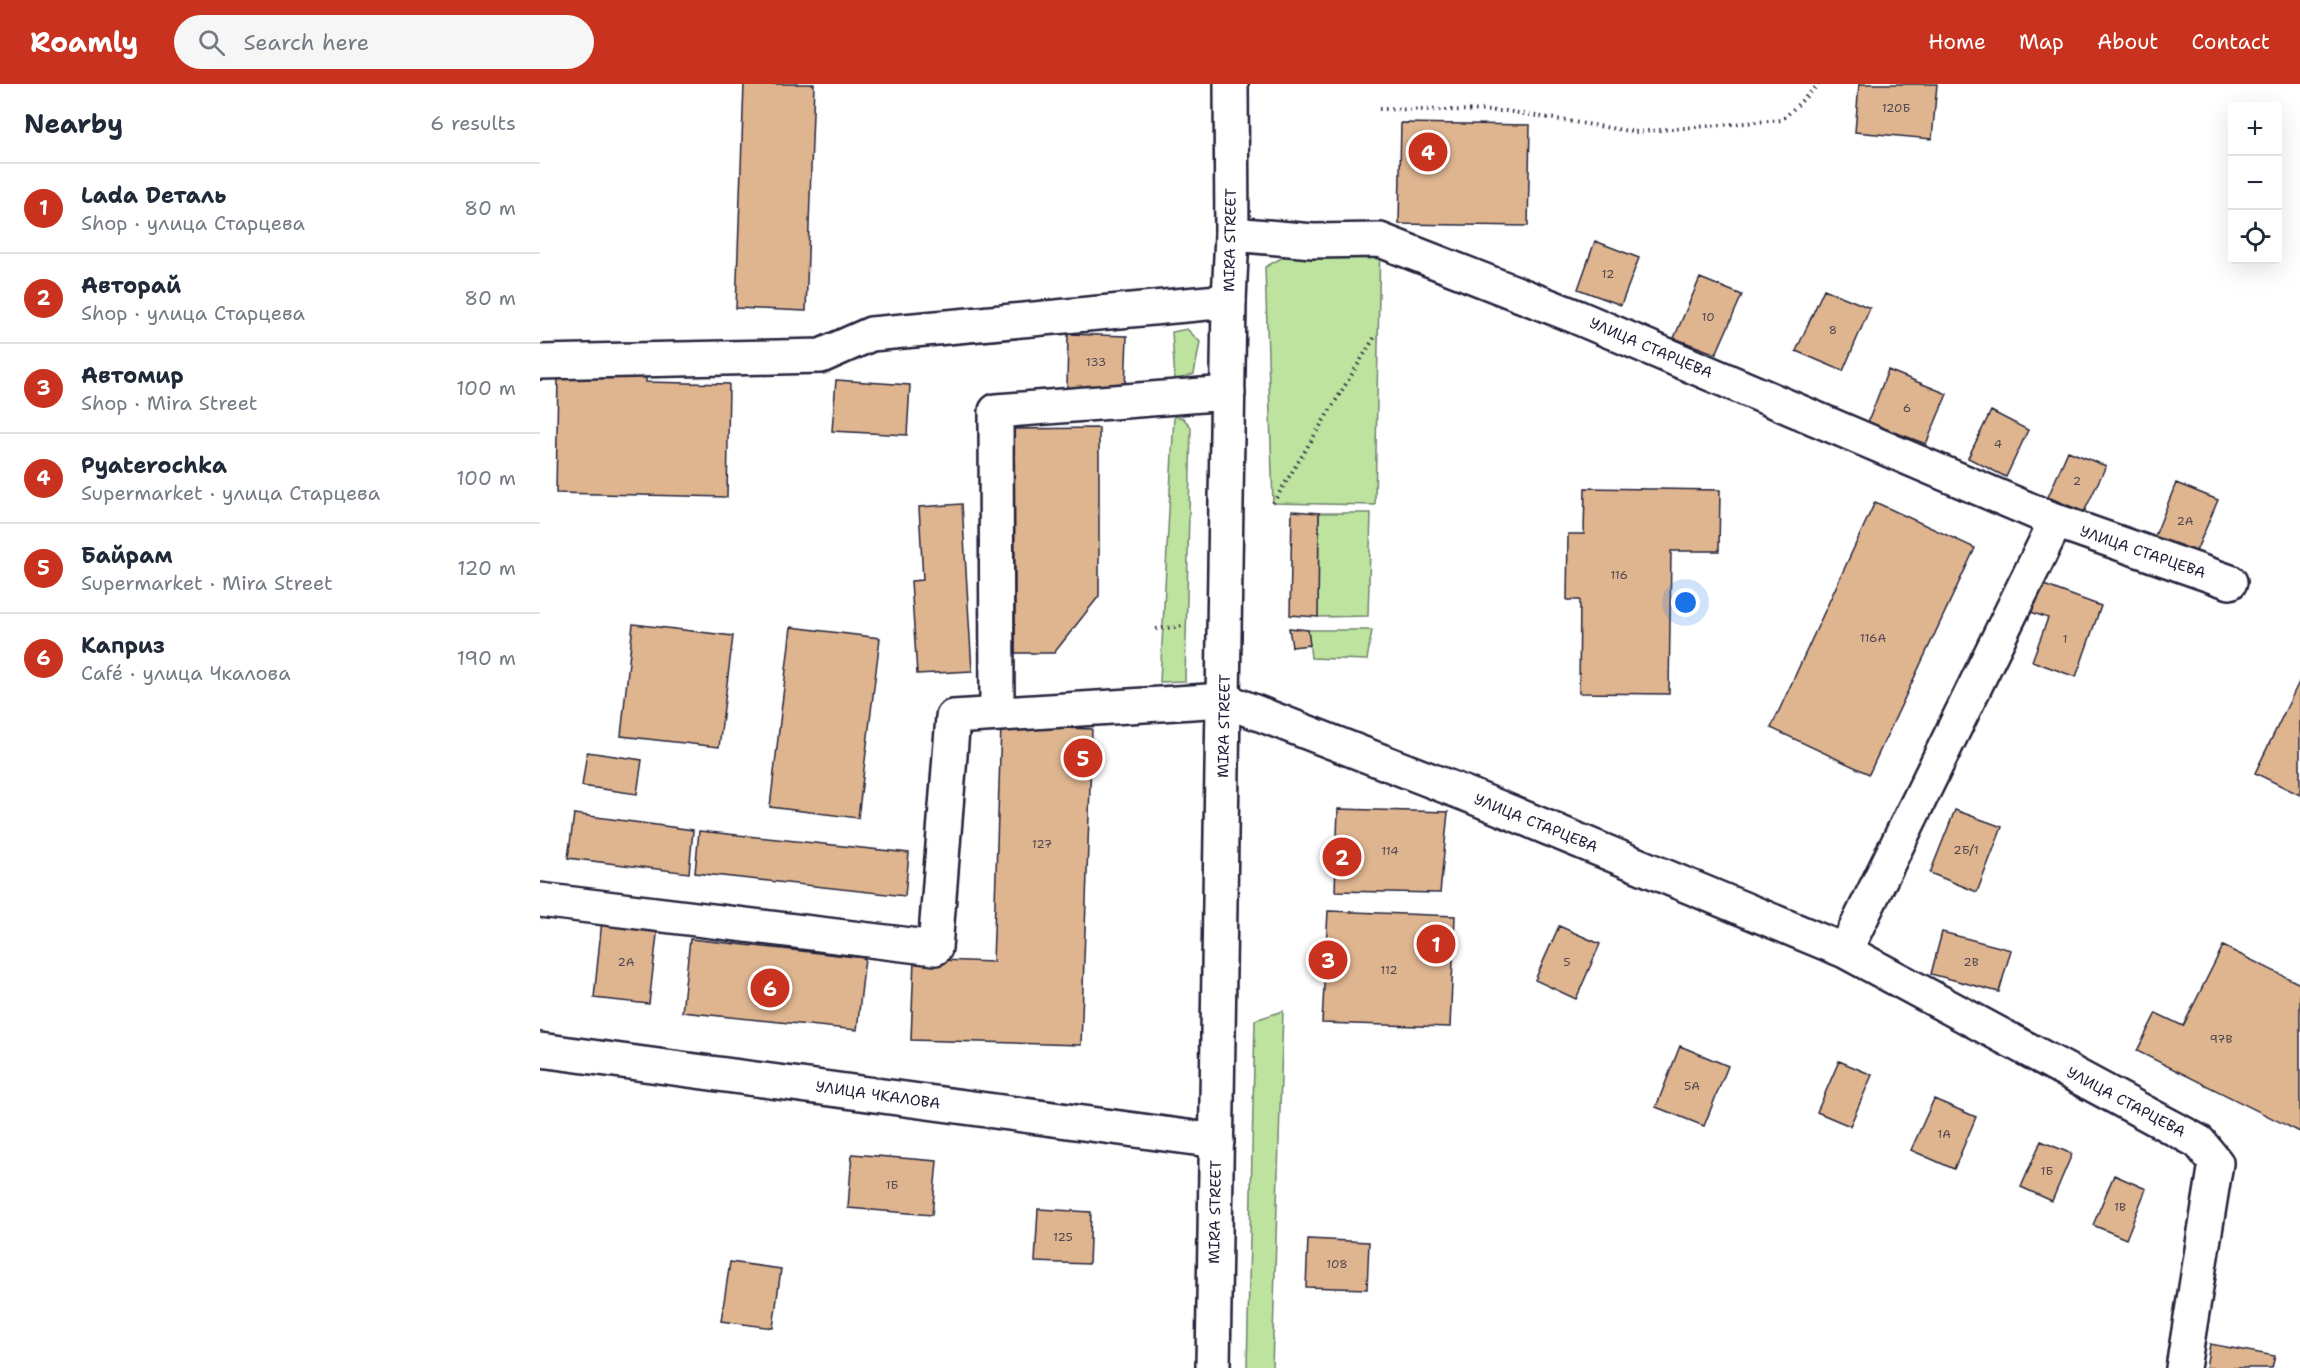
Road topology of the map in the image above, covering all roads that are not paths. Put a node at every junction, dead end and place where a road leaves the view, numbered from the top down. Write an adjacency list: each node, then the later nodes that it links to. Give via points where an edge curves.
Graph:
1 (1231, 84): 2 (street, MIRA STREET)
2 (1232, 234): 3 (street, MIRA STREET); 6 (street, УЛИЦА СТАРЦЕВА, via 1313,241 1380,240 1577,317)
3 (1229, 301): 4 (street, via 871,334 821,356); 5 (street, MIRA STREET)
4 (540, 362)
5 (1228, 393): 8 (street, MIRA STREET); 9 (street, via 996,411)
6 (2056, 521): 7 (street, УЛИЦА СТАРЦЕВА); 11 (street)
7 (2230, 582)
8 (1224, 700): 9 (street); 11 (street, УЛИЦА СТАРЦЕВА, via 1471,796); 13 (street, MIRA STREET)
9 (997, 714): 10 (street, via 953,717 934,948)
10 (540, 900)
11 (1845, 951): 15 (street, УЛИЦА СТАРЦЕВА, via 2199,1142 2216,1163)
12 (540, 1050): 13 (street, УЛИЦА ЧКАЛОВА)
13 (1217, 1141): 14 (street, MIRA STREET)
14 (1212, 1368)
15 (2183, 1368)

